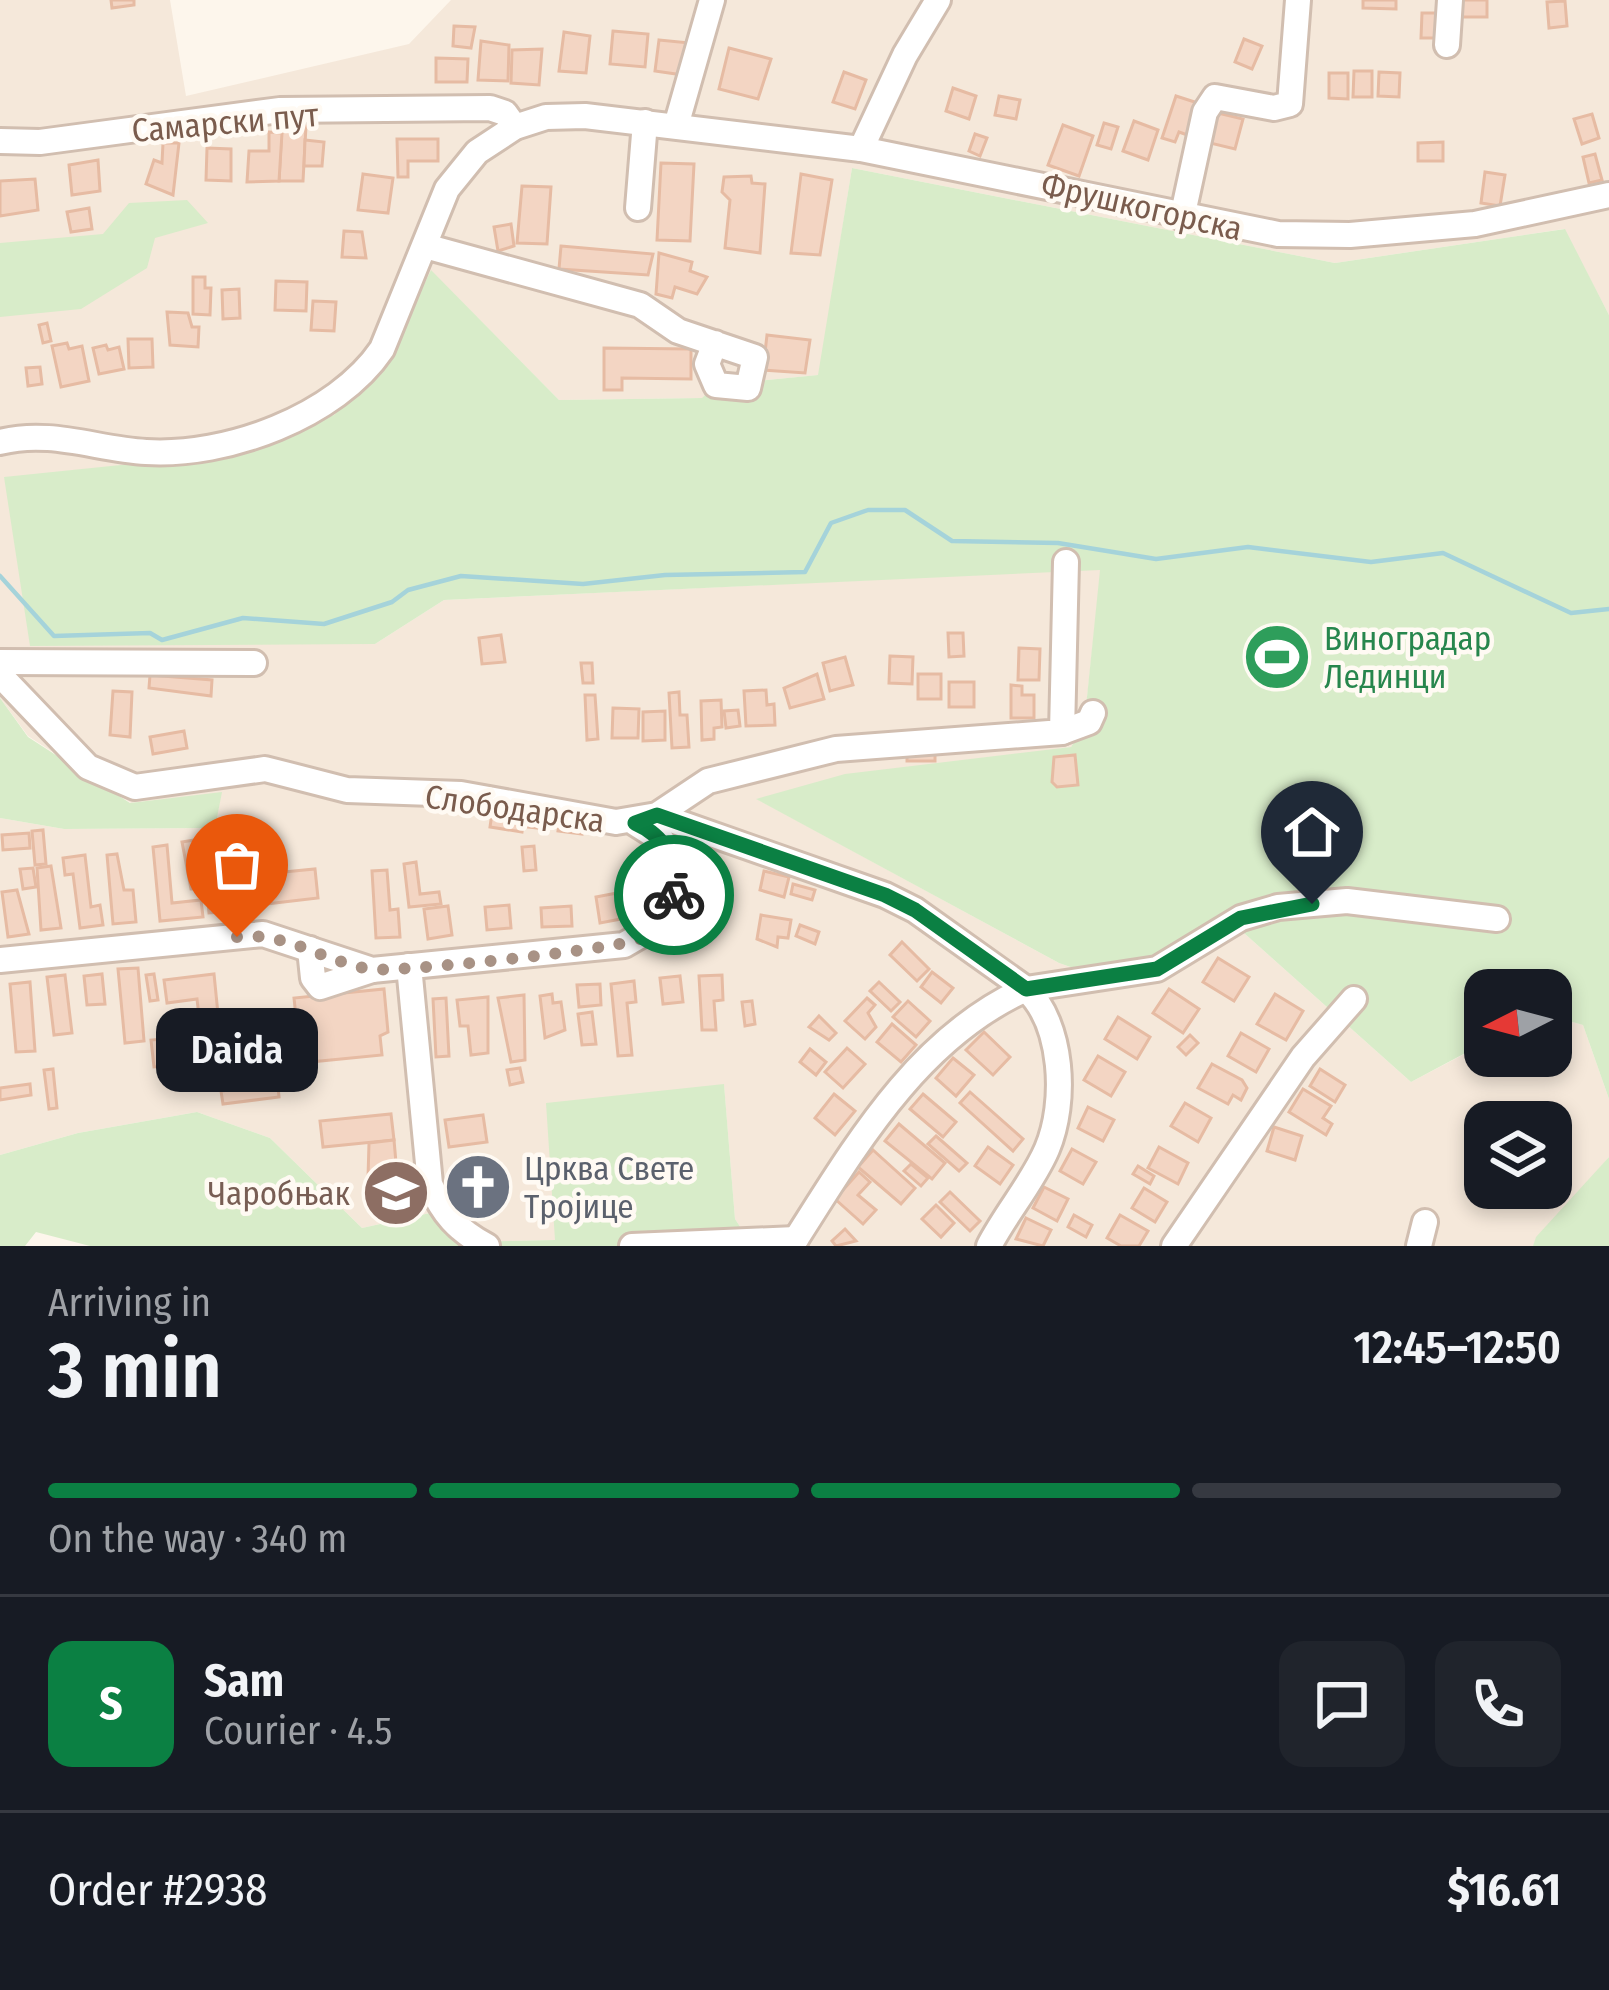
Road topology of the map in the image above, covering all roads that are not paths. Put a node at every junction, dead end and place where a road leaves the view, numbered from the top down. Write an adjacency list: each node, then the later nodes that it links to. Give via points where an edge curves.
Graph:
1 (712, 0): 7 (street)
2 (938, 0): 10 (street)
3 (1298, 0): 13 (street, via 1289,104 1215,98)
4 (1450, 0): 5 (street)
5 (1448, 45)
6 (645, 122): 7 (street, Фрушкогорска); 8 (street, Фрушкогорска, via 558,116); 12 (street)
7 (676, 126): 10 (street, Фрушкогорска)
8 (515, 127): 9 (street, Самарски пут, via 490,109 280,110); 14 (street, Фрушкогорска, via 461,169)
9 (0, 141)
10 (861, 149): 13 (street, Фрушкогорска)
11 (1609, 195): 13 (street, Фрушкогорска, via 1475,224 1350,235 1278,234)
12 (638, 208)
13 (1182, 218)
14 (425, 246): 15 (street, via 640,304); 16 (street, Фрушкогорска, via 369,367 291,419 172,453 44,436)
15 (715, 344)
16 (0, 442)
17 (1066, 562): 22 (street)
18 (0, 662): 19 (street)
19 (254, 663)
20 (0, 675): 23 (street, Слободарска, via 88,766 135,787 265,769 347,790 461,794)
21 (1093, 713): 22 (street)
22 (1062, 732): 23 (street, via 836,749 708,782)
23 (646, 819): 26 (street, via 677,881 673,904 645,937); 27 (street, Слободарска, via 885,895)
24 (1498, 919): 27 (street, via 1347,902 1278,907 1241,918 1157,969)
25 (0, 960): 26 (street, via 263,934 310,950 320,987)
26 (409, 966): 30 (street, via 430,1184 441,1211)
27 (1026, 989): 29 (street, via 981,1010 942,1043 860,1138); 32 (street, via 1046,1008 1058,1090 1048,1148)
28 (1354, 999): 33 (street, via 1303,1057)
29 (799, 1243): 31 (street)
30 (487, 1246)
31 (632, 1246)
32 (989, 1246)
33 (1174, 1246)

